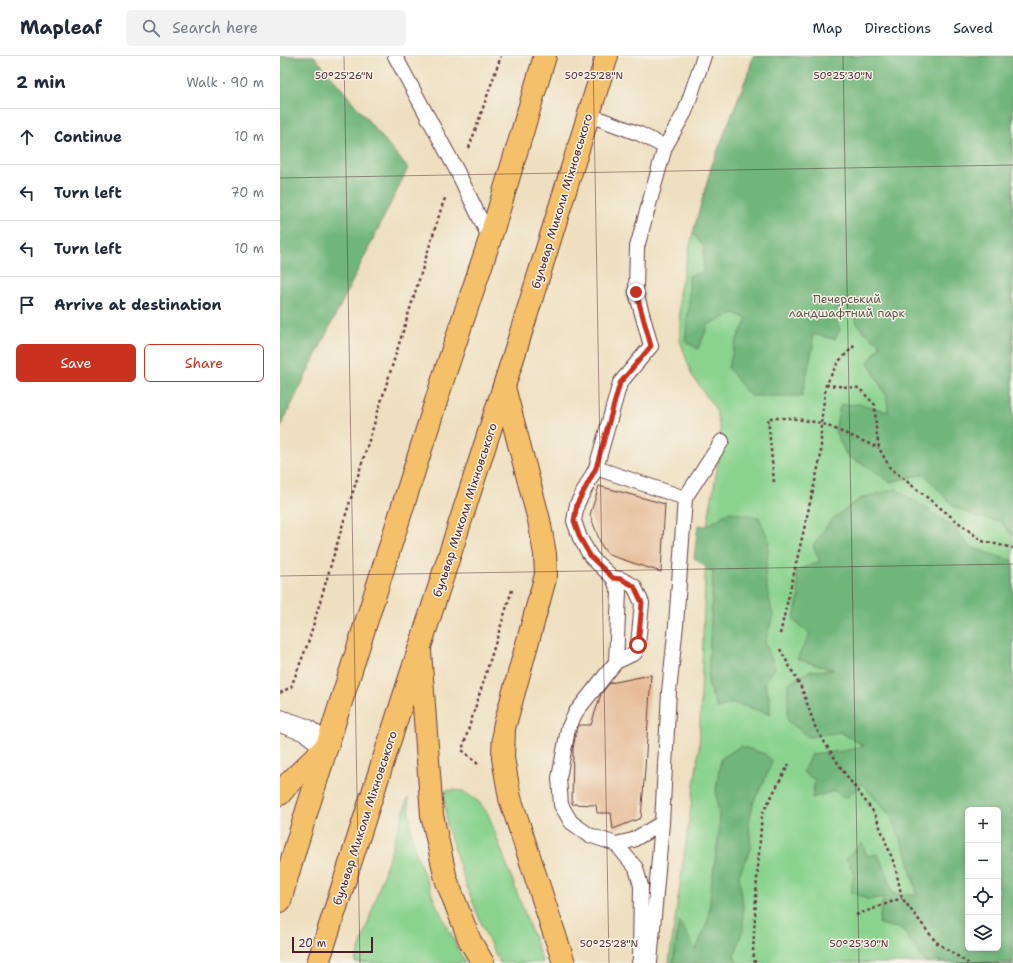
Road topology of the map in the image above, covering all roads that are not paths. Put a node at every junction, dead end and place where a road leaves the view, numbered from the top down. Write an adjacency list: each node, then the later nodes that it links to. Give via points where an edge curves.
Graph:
1 (394, 56): 7 (lane)
2 (545, 56): 7 (main road)
3 (607, 56): 5 (main road, бульвар Миколи Міхновського)
4 (704, 56): 6 (lane, via 685,112)
5 (589, 115): 6 (lane, via 640,134); 8 (main road, бульвар Миколи Міхновського)
6 (665, 147): 10 (lane, via 637,247 636,292 651,346 620,383)
7 (490, 239): 16 (main road)
8 (504, 387): 13 (main road, бульвар Миколи Міхновського); 25 (main road, via 539,520 546,575 504,728 503,758 510,798)
9 (722, 441): 11 (lane)
10 (596, 468): 11 (lane); 12 (lane, via 577,504 574,521 591,557)
11 (685, 498): 18 (lane, via 669,692)
12 (613, 578): 14 (lane, via 619,592); 14 (lane, via 634,586 642,603 635,653)
13 (420, 651): 23 (main road, бульвар Миколи Міхновського); 24 (main road, via 432,815 446,879 470,941)
14 (616, 662): 19 (lane, via 576,712 568,729 559,778 560,805 571,822 589,835)
15 (280, 721): 16 (street, via 306,730)
16 (327, 746): 17 (main road); 20 (main road)
17 (280, 794)
18 (662, 823): 19 (lane, via 633,840); 27 (lane)
19 (616, 844): 26 (lane, via 636,868 641,886)
20 (295, 849): 21 (main road); 22 (main road)
21 (280, 878)
22 (280, 901)
23 (319, 959)
24 (483, 963)
25 (564, 963)
26 (639, 963)
27 (650, 963)

